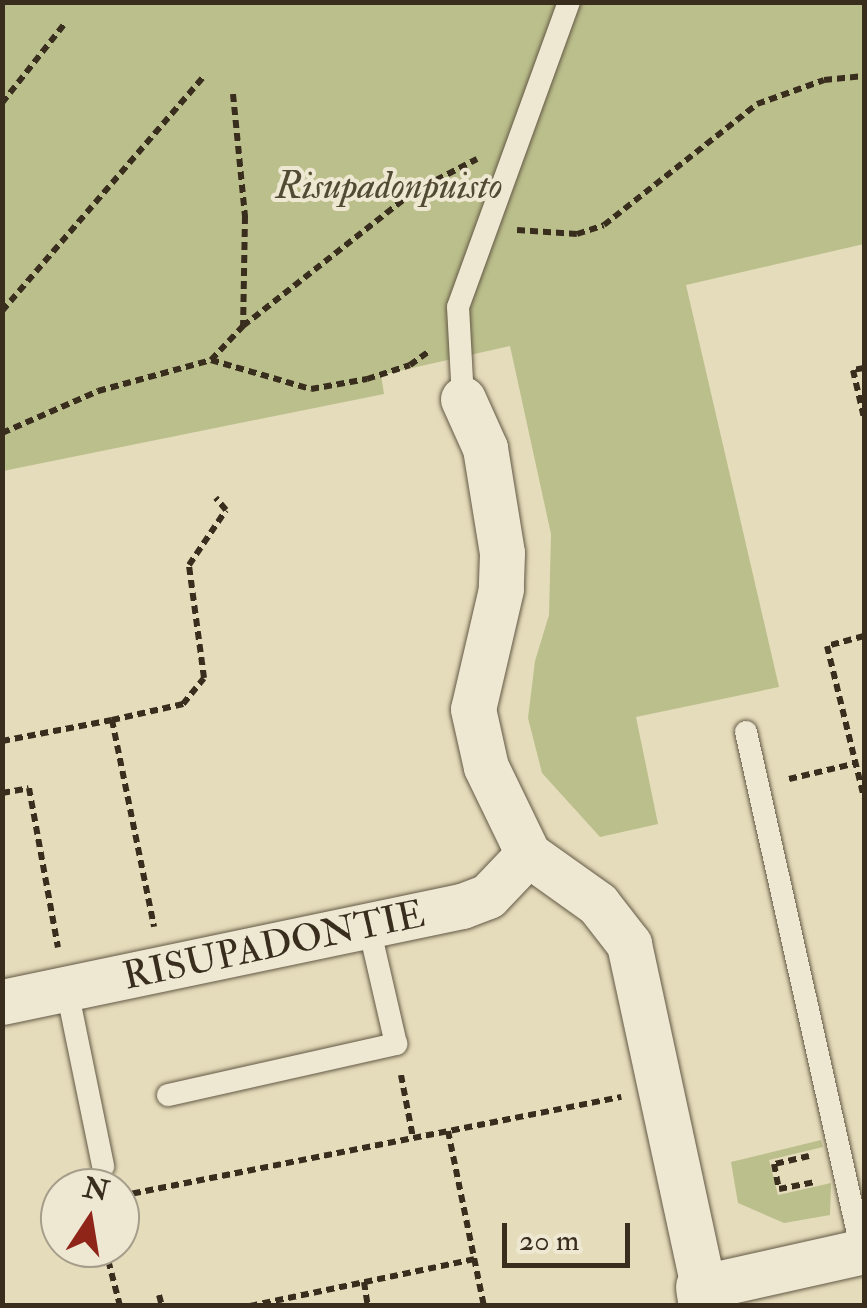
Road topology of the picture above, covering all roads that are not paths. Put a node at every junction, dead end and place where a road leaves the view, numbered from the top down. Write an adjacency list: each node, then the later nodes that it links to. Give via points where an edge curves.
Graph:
1 (569, 2): 2 (lane, via 458,308)
2 (463, 399): 4 (street, via 484,448 502,553 501,589 473,709 492,789)
3 (746, 732): 10 (lane)
4 (528, 854): 5 (street, RISUPADONTIE, via 488,896); 11 (street, via 598,904 629,944)
5 (369, 927): 6 (street, RISUPADONTIE, via 163,970); 8 (lane, via 396,1044)
6 (63, 973): 7 (street, RISUPADONTIE); 9 (lane)
7 (2, 1002)
8 (168, 1095)
9 (103, 1166)
10 (863, 1251): 11 (street)
11 (704, 1296)

